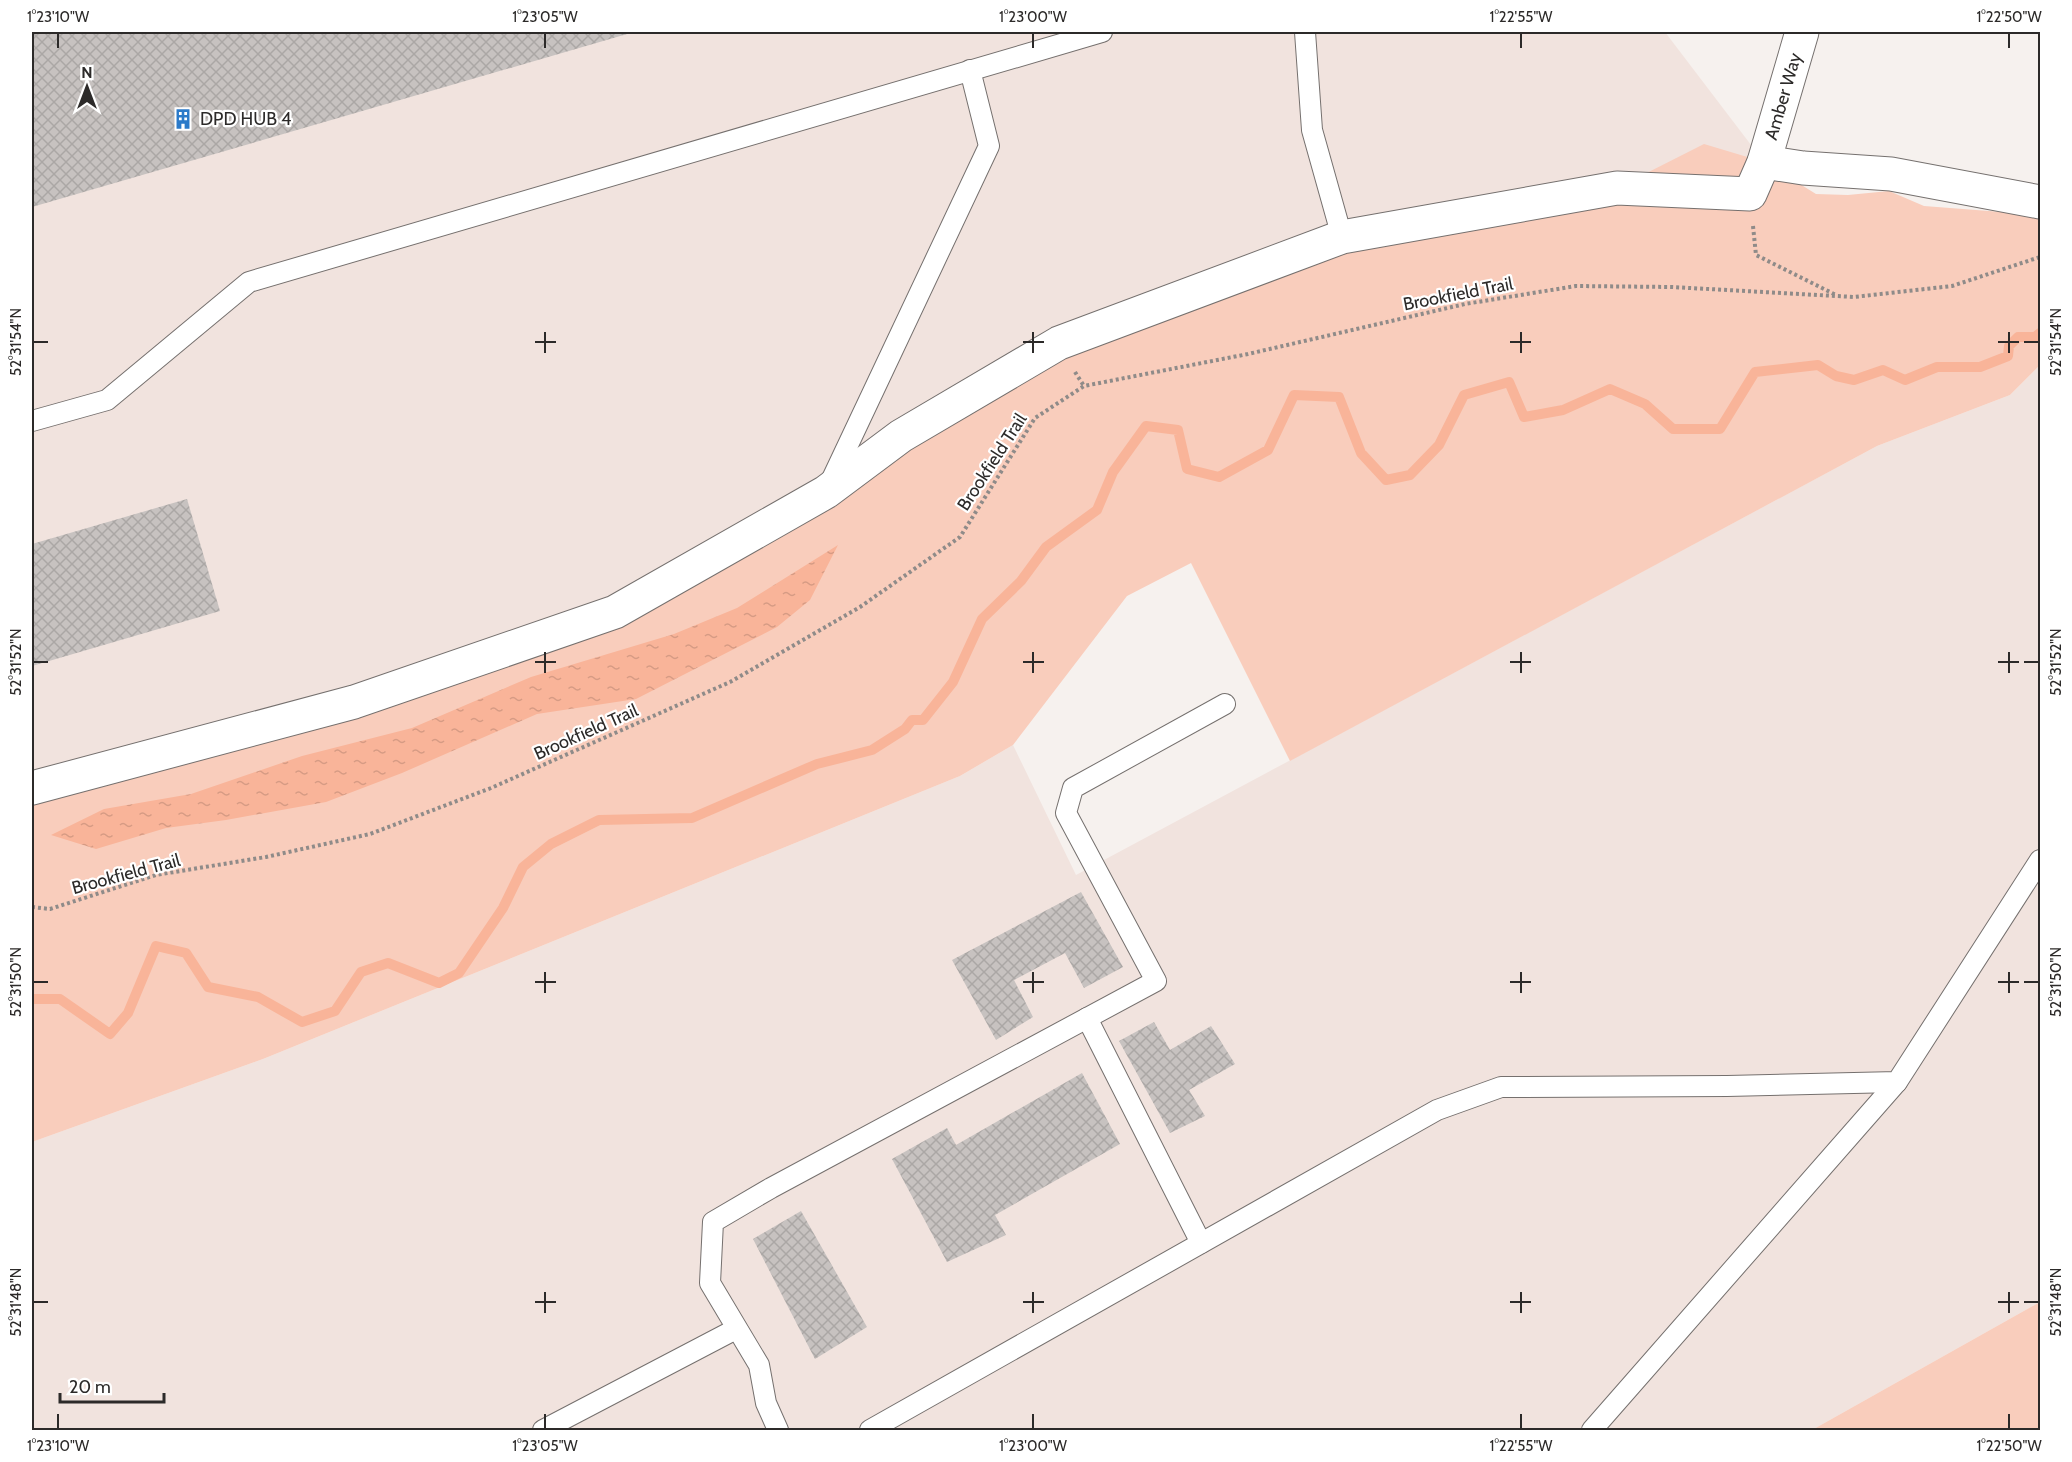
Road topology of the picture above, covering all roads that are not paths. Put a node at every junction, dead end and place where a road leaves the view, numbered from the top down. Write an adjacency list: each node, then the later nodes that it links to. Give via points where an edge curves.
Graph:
1 (1102, 32): 4 (lane)
2 (1305, 32): 7 (lane, via 1312,130)
3 (1802, 32): 5 (street, Amber Way)
4 (970, 70): 8 (lane, via 249,282 107,400); 9 (lane, via 989,146)
5 (1764, 162): 6 (street, via 1891,174); 7 (street, Amber Way, via 1750,194 1617,188)
6 (2040, 202)
7 (1342, 237): 9 (street, via 1059,343 901,436)
8 (32, 421)
9 (826, 492): 11 (street, via 615,612 354,702)
10 (1225, 704): 13 (lane, via 1073,788 1066,813 1156,981)
11 (32, 788)
12 (2040, 860): 14 (lane)
13 (1087, 1018): 15 (lane); 16 (lane, via 713,1222 710,1283)
14 (1897, 1082): 15 (lane, via 1501,1087 1437,1110); 20 (lane)
15 (1201, 1243): 19 (lane)
16 (736, 1329): 17 (lane); 18 (lane, via 759,1365 766,1404)
17 (543, 1431)
18 (778, 1431)
19 (870, 1431)
20 (1592, 1431)

